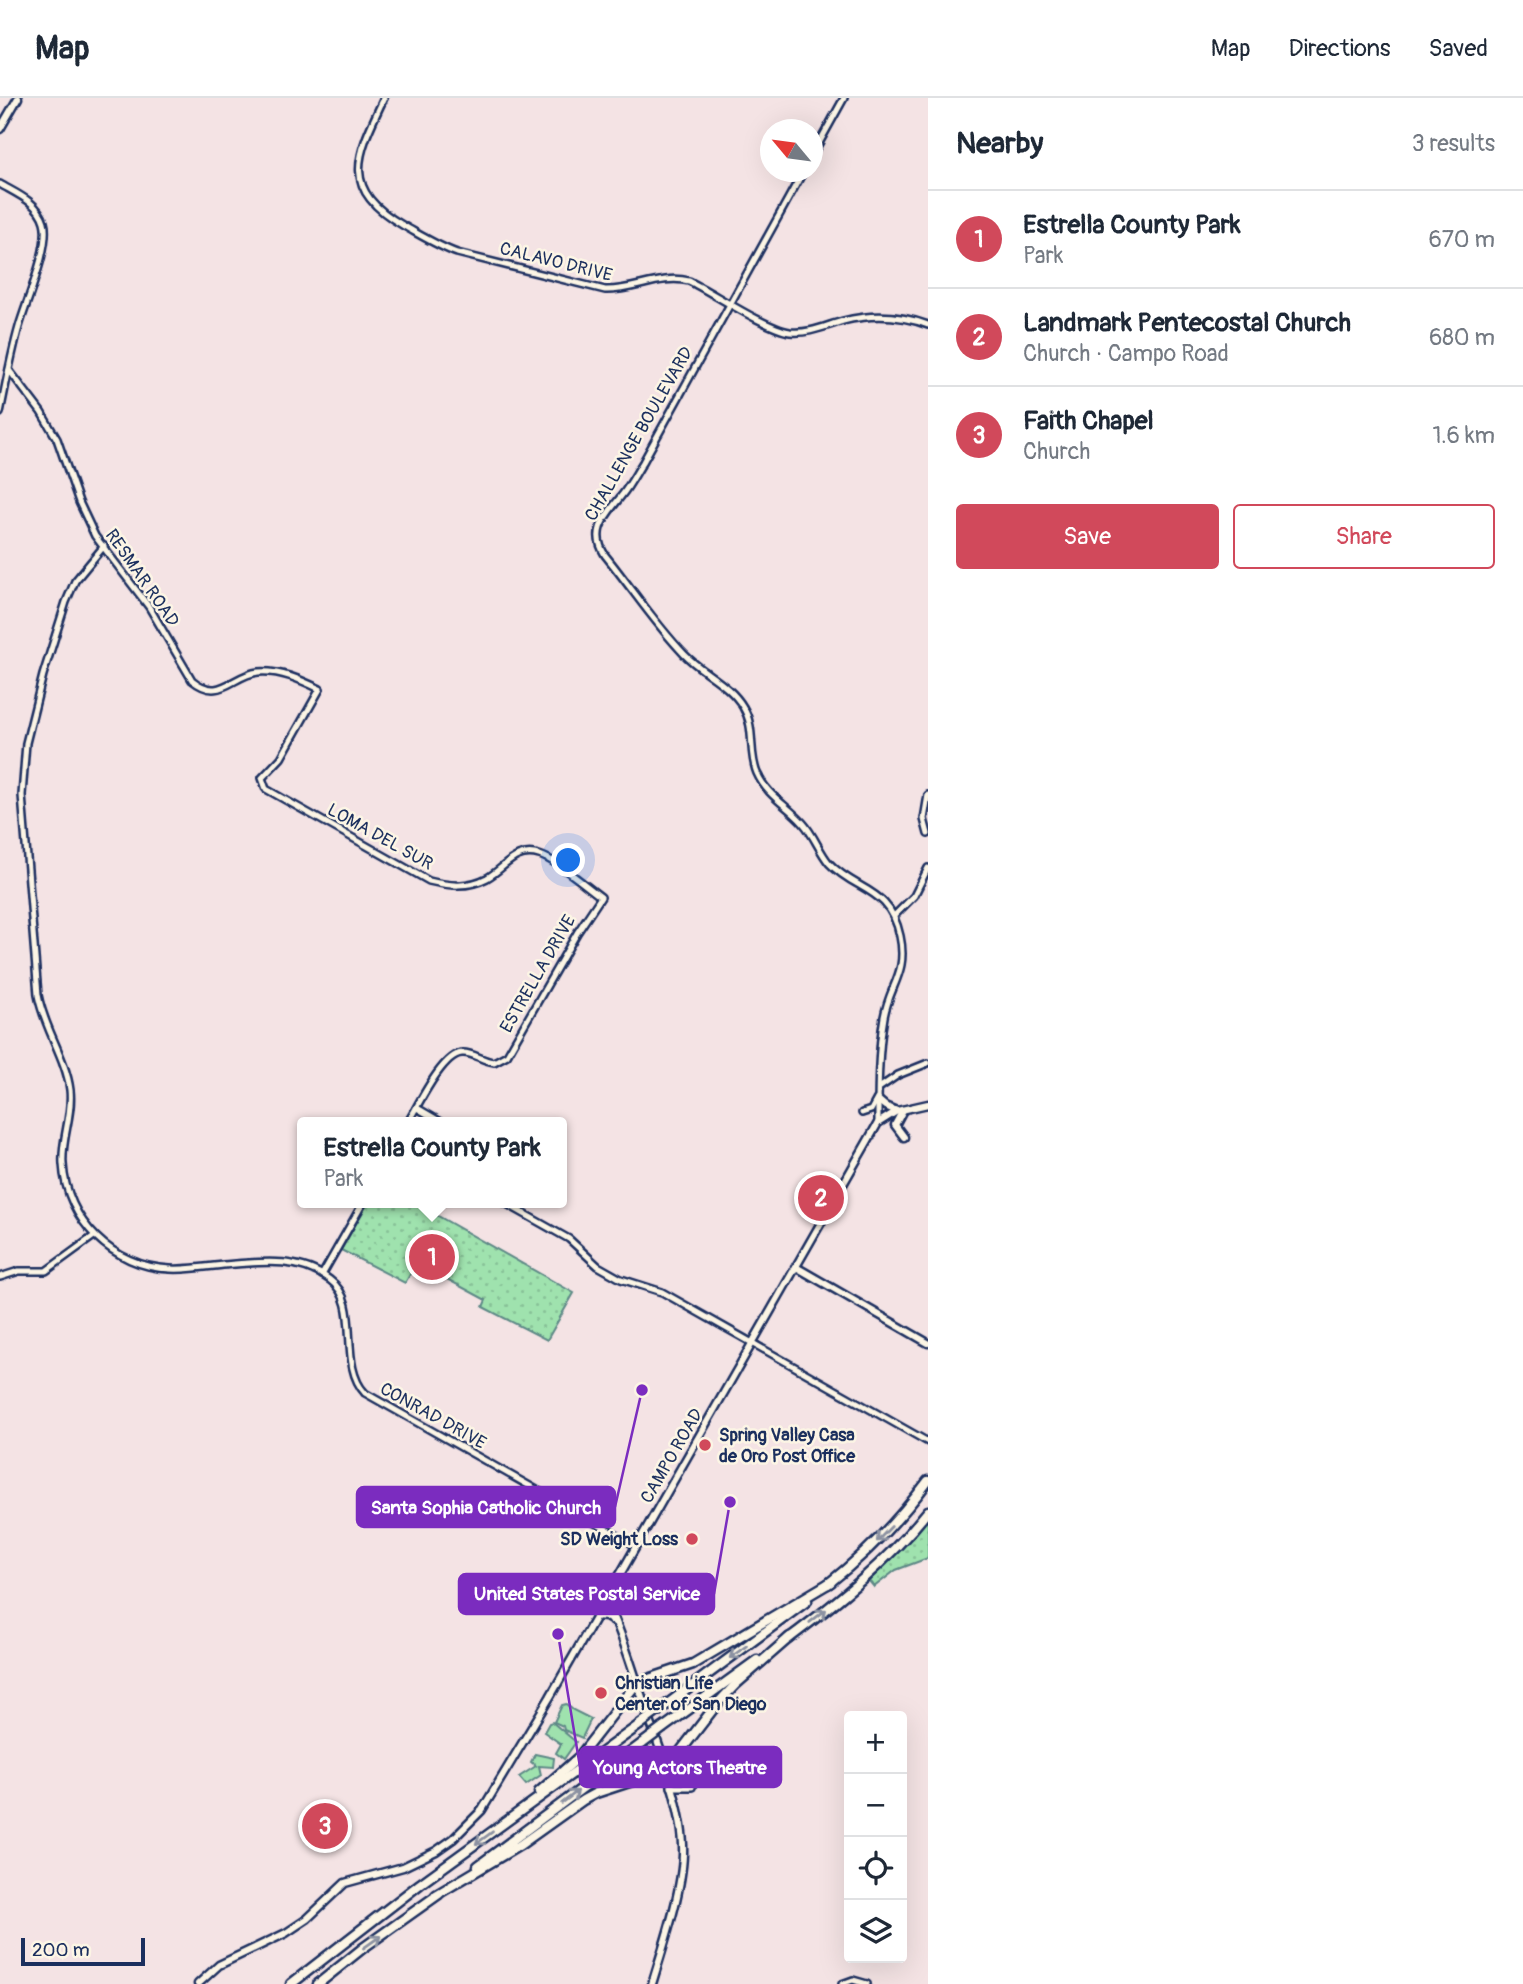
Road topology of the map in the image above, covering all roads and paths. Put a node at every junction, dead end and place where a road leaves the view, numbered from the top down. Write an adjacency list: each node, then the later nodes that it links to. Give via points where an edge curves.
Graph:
1 (18, 98): 4 (main road)
2 (384, 98): 8 (street, CALAVO DRIVE, via 362,152 359,174 363,191 381,212 428,241 457,253 605,290 620,291 675,278)
3 (844, 98): 5 (street)
4 (0, 129)
5 (823, 136)
6 (797, 182): 8 (street, CHALLENGE BOULEVARD)
7 (0, 184): 10 (street, via 36,207 46,233)
8 (730, 303): 9 (street, CALAVO DRIVE, via 788,331 874,317); 20 (street, CHALLENGE BOULEVARD, via 643,461 601,521 598,539 605,555 682,652 742,705 764,787 802,822 831,865 873,892)
9 (928, 325)
10 (9, 370): 11 (street); 12 (street, RESMAR ROAD, via 57,439)
11 (0, 413)
12 (95, 536): 13 (street, RESMAR ROAD); 14 (street)
13 (104, 546): 14 (street); 15 (street, RESMAR ROAD, via 197,684 216,689 257,672 285,675 320,689)
14 (92, 557): 34 (street, via 66,602 43,675 26,743 22,795 38,995 68,1077 70,1095 63,1142 64,1179 75,1210)
15 (262, 781): 19 (street, LOMA DEL SUR, via 266,789 429,881 471,884 513,857 533,854 546,858)
16 (928, 794): 17 (street, via 924,820)
17 (928, 834)
18 (928, 868): 20 (street, via 914,896)
19 (601, 897): 25 (street, ESTRELLA DRIVE, via 507,1055 491,1062 466,1053 454,1055)
20 (894, 916): 22 (street, via 903,964 884,1017)
21 (928, 1063): 22 (street, via 898,1074)
22 (879, 1088): 23 (street)
23 (878, 1098): 26 (main road); 27 (street, via 871,1110); 30 (street)
24 (928, 1104): 26 (main road)
25 (417, 1108): 28 (street, ESTRELLA DRIVE); 29 (street)
26 (900, 1110): 30 (main road); 31 (main road, via 895,1125)
27 (862, 1113)
28 (411, 1117)
29 (432, 1117)
30 (878, 1122): 35 (main road, CAMPO ROAD)
31 (904, 1137)
32 (360, 1208): 36 (street)
33 (514, 1208): 38 (street, via 569,1239 598,1266 662,1292)
34 (94, 1236): 36 (street, via 118,1254 155,1267 275,1261); 37 (street, via 46,1271 19,1270)
35 (796, 1267): 38 (main road, CAMPO ROAD); 39 (main road)
36 (322, 1275): 43 (street, CONRAD DRIVE, via 342,1294 352,1370 365,1393)
37 (0, 1277)
38 (752, 1343): 40 (street); 43 (main road, CAMPO ROAD)
39 (928, 1343)
40 (928, 1443)
41 (928, 1481): 44 (highway, one-way to 44, via 877,1542)
42 (928, 1511): 48 (highway, one-way to 42, via 860,1581)
43 (636, 1546): 45 (main road, CAMPO ROAD)
44 (831, 1582): 49 (highway, via 693,1664); 53 (highway, one-way to 53, bridge)
45 (606, 1600): 46 (main road, CAMPO ROAD); 47 (main road)
46 (596, 1616): 47 (main road); 55 (main road, CAMPO ROAD, via 494,1792 453,1839 403,1867 345,1883 307,1919 219,1965)
47 (616, 1623): 49 (main road)
48 (790, 1637): 50 (highway, via 736,1684); 54 (highway, one-way to 48, bridge)
49 (637, 1683): 50 (main road); 53 (highway, via 579,1757)
50 (666, 1770): 51 (main road); 54 (highway, via 583,1800 520,1845)
51 (671, 1787): 52 (street); 58 (main road, via 683,1854)
52 (692, 1787)
53 (511, 1818): 56 (highway, one-way to 56)
54 (436, 1895): 57 (highway, one-way to 54)
55 (198, 1984)
56 (291, 1984)
57 (318, 1984)
58 (652, 1984)
59 (842, 1984): 60 (street, via 853,1980)
60 (867, 1984)

